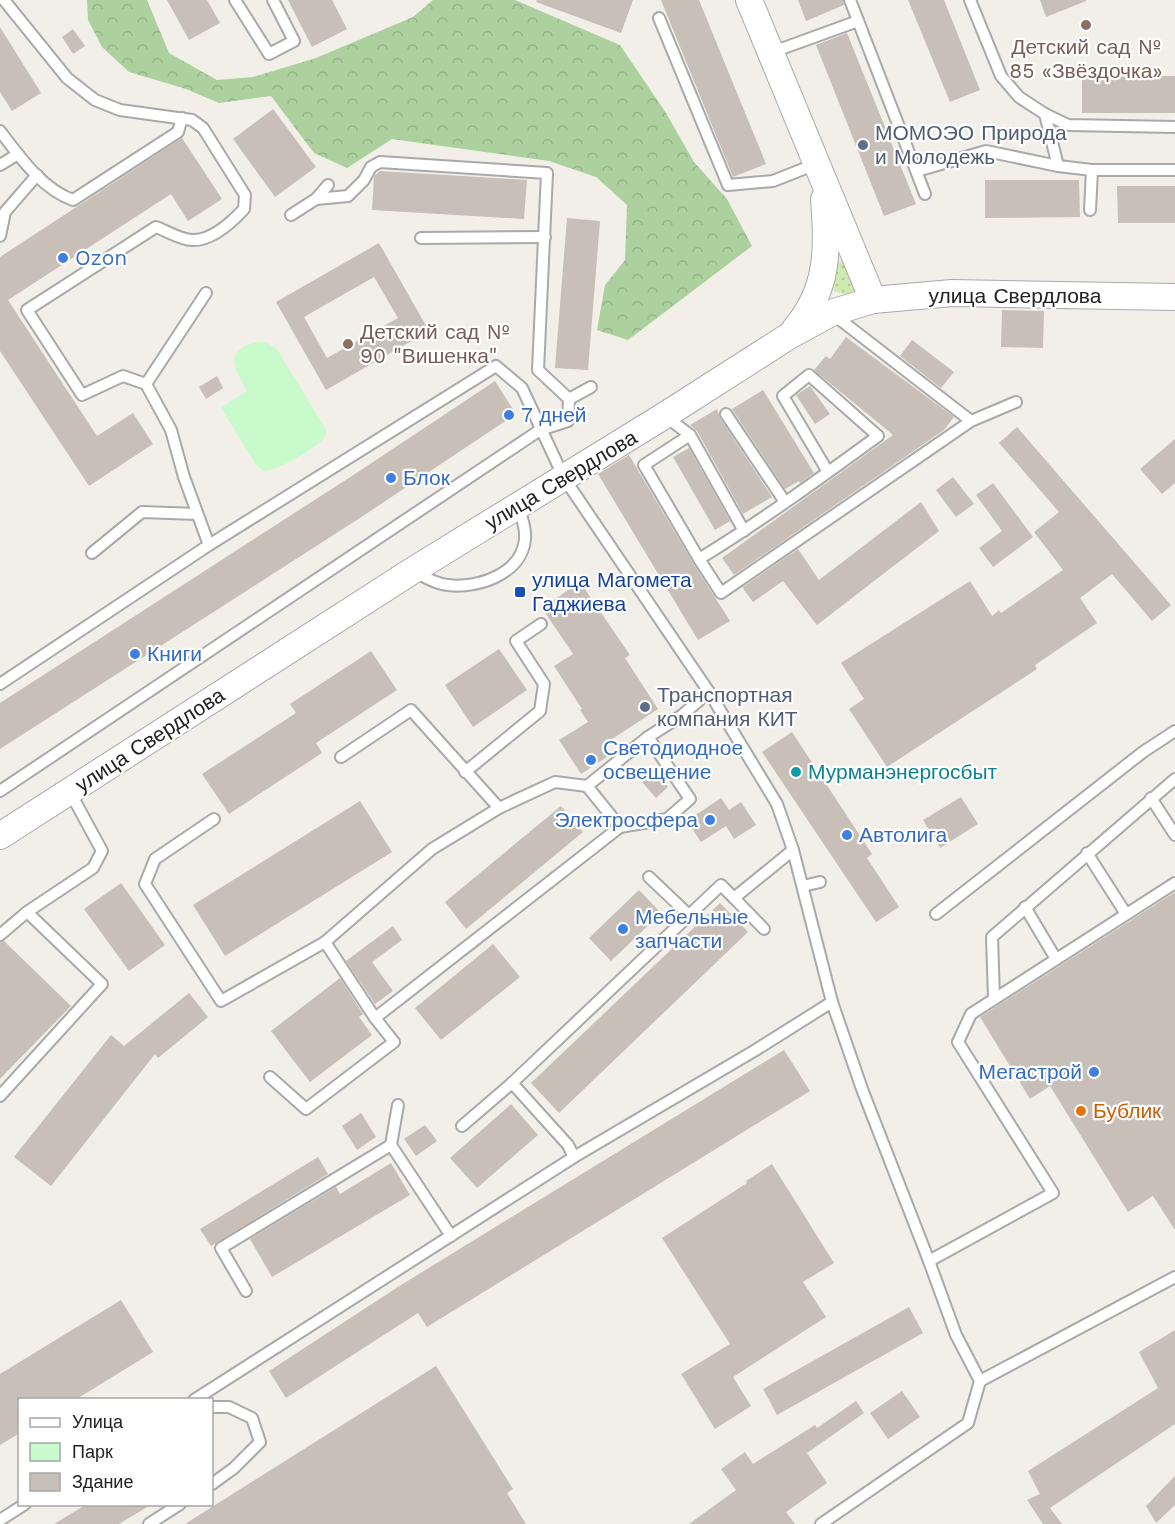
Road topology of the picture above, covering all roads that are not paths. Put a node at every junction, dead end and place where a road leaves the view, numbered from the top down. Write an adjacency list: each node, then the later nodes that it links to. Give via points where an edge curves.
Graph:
1 (4, 0): 11 (lane, via 67,78 95,100 120,110)
2 (235, 0): 3 (lane, via 269,54 294,41)
3 (273, 0)
4 (749, 0): 9 (street)
5 (850, 0): 8 (lane)
6 (970, 0): 10 (lane, via 1001,76 1019,97)
7 (659, 18): 19 (lane, via 728,185)
8 (858, 21): 9 (lane); 20 (lane)
9 (770, 53): 19 (street)
10 (1046, 114): 12 (lane, via 1068,125); 16 (lane)
11 (182, 118): 21 (lane, via 178,132 73,200 60,195); 35 (lane, via 203,128 245,195 244,209 207,237 191,240 156,227 27,310 82,395 123,376)
12 (1175, 127)
13 (0, 131): 14 (lane)
14 (18, 154): 15 (lane); 21 (lane)
15 (0, 165)
16 (1058, 166): 17 (lane); 20 (lane, via 986,151)
17 (1092, 170): 18 (lane); 25 (lane)
18 (1175, 170)
19 (819, 171): 32 (street); 34 (street, via 826,221 821,286 814,303)
20 (916, 171): 23 (lane)
21 (37, 175): 27 (lane, via 5,212)
22 (328, 185): 24 (lane)
23 (925, 194)
24 (316, 199): 26 (lane); 28 (lane, via 348,196 371,166 380,162 547,173)
25 (1090, 210)
26 (291, 215)
27 (0, 237)
28 (545, 237): 29 (lane); 37 (lane, via 538,370)
29 (422, 238)
30 (206, 293): 35 (lane)
31 (1175, 297): 32 (street, улица Свердлова, via 952,293)
32 (873, 300): 33 (street, улица Свердлова)
33 (831, 313): 34 (street, улица Свердлова); 41 (lane)
34 (789, 336): 39 (street, улица Свердлова)
35 (146, 384): 48 (lane, via 171,430)
36 (591, 387): 37 (lane)
37 (569, 399): 42 (lane, via 568,421)
38 (1016, 402): 41 (lane)
39 (668, 414): 43 (lane); 45 (street, улица Свердлова)
40 (726, 414): 46 (lane)
41 (971, 421): 52 (lane, via 721,593)
42 (540, 430): 45 (lane); 50 (lane, via 522,388 496,366); 63 (lane)
43 (690, 435): 49 (lane); 52 (lane, via 644,465)
44 (828, 472): 44 (lane, via 783,396 809,375 878,436); 46 (lane)
45 (564, 478): 47 (street, улица Свердлова); 56 (lane)
46 (785, 502): 49 (lane)
47 (517, 506): 53 (street, улица Свердлова); 53 (lane, via 525,541 517,560 503,573 478,585 462,586 445,585)
48 (197, 514): 50 (lane); 51 (lane, via 142,512)
49 (744, 531): 52 (lane)
50 (209, 545): 55 (lane)
51 (92, 553)
52 (699, 559)
53 (412, 571): 64 (street, улица Свердлова)
54 (541, 624): 60 (lane, via 516,641 544,684 540,711)
55 (0, 684)
56 (709, 692): 58 (lane); 71 (lane, via 777,804)
57 (1175, 731): 80 (lane)
58 (648, 737): 62 (lane); 68 (lane, via 690,799 667,819)
59 (341, 757): 60 (lane, via 411,710)
60 (465, 772): 66 (lane)
61 (1175, 779): 65 (lane)
62 (587, 786): 66 (lane, via 555,782); 68 (lane)
63 (0, 791)
64 (70, 792): 70 (street, улица Свердлова); 79 (lane, via 102,851 93,868)
65 (1151, 798): 69 (lane); 72 (lane)
66 (499, 808): 85 (lane, via 432,849)
67 (214, 819): 85 (lane, via 155,859 145,884 221,1001)
68 (620, 827): 89 (lane)
69 (1175, 835)
70 (0, 836)
71 (793, 850): 76 (lane); 77 (lane)
72 (1087, 853): 78 (lane); 81 (lane)
73 (649, 877): 82 (lane)
74 (820, 882): 76 (lane)
75 (1175, 884): 81 (lane)
76 (803, 886): 88 (lane)
77 (734, 898): 82 (lane, via 721,885); 83 (lane)
78 (1025, 907): 86 (lane); 87 (lane, via 992,937)
79 (27, 912): 84 (lane); 92 (lane, via 102,984)
80 (936, 914)
81 (1126, 914): 86 (lane)
82 (689, 915): 91 (lane)
83 (764, 929)
84 (0, 935)
85 (325, 942): 89 (lane)
86 (1056, 959): 87 (lane)
87 (994, 998): 98 (lane, via 970,1014 958,1041 1053,1193)
88 (832, 1002): 96 (lane); 98 (lane)
89 (375, 1018): 90 (lane, via 394,1042 306,1110)
90 (270, 1077)
91 (512, 1083): 94 (lane); 96 (lane, via 568,1145)
92 (0, 1096)
93 (398, 1105): 95 (lane)
94 (462, 1126)
95 (391, 1145): 97 (lane); 100 (lane, via 221,1248)
96 (574, 1157): 97 (lane)
97 (451, 1236): 102 (lane)
98 (929, 1261): 101 (lane, via 956,1335)
99 (1175, 1277): 101 (lane)
100 (246, 1291)
101 (980, 1381): 109 (lane, via 968,1423)
102 (197, 1398)
103 (213, 1407): 104 (lane, via 229,1407 252,1418 260,1442)
104 (213, 1483)
105 (22, 1506): 107 (lane)
106 (177, 1506): 108 (lane)
107 (0, 1520)
108 (149, 1524)
109 (821, 1524)

